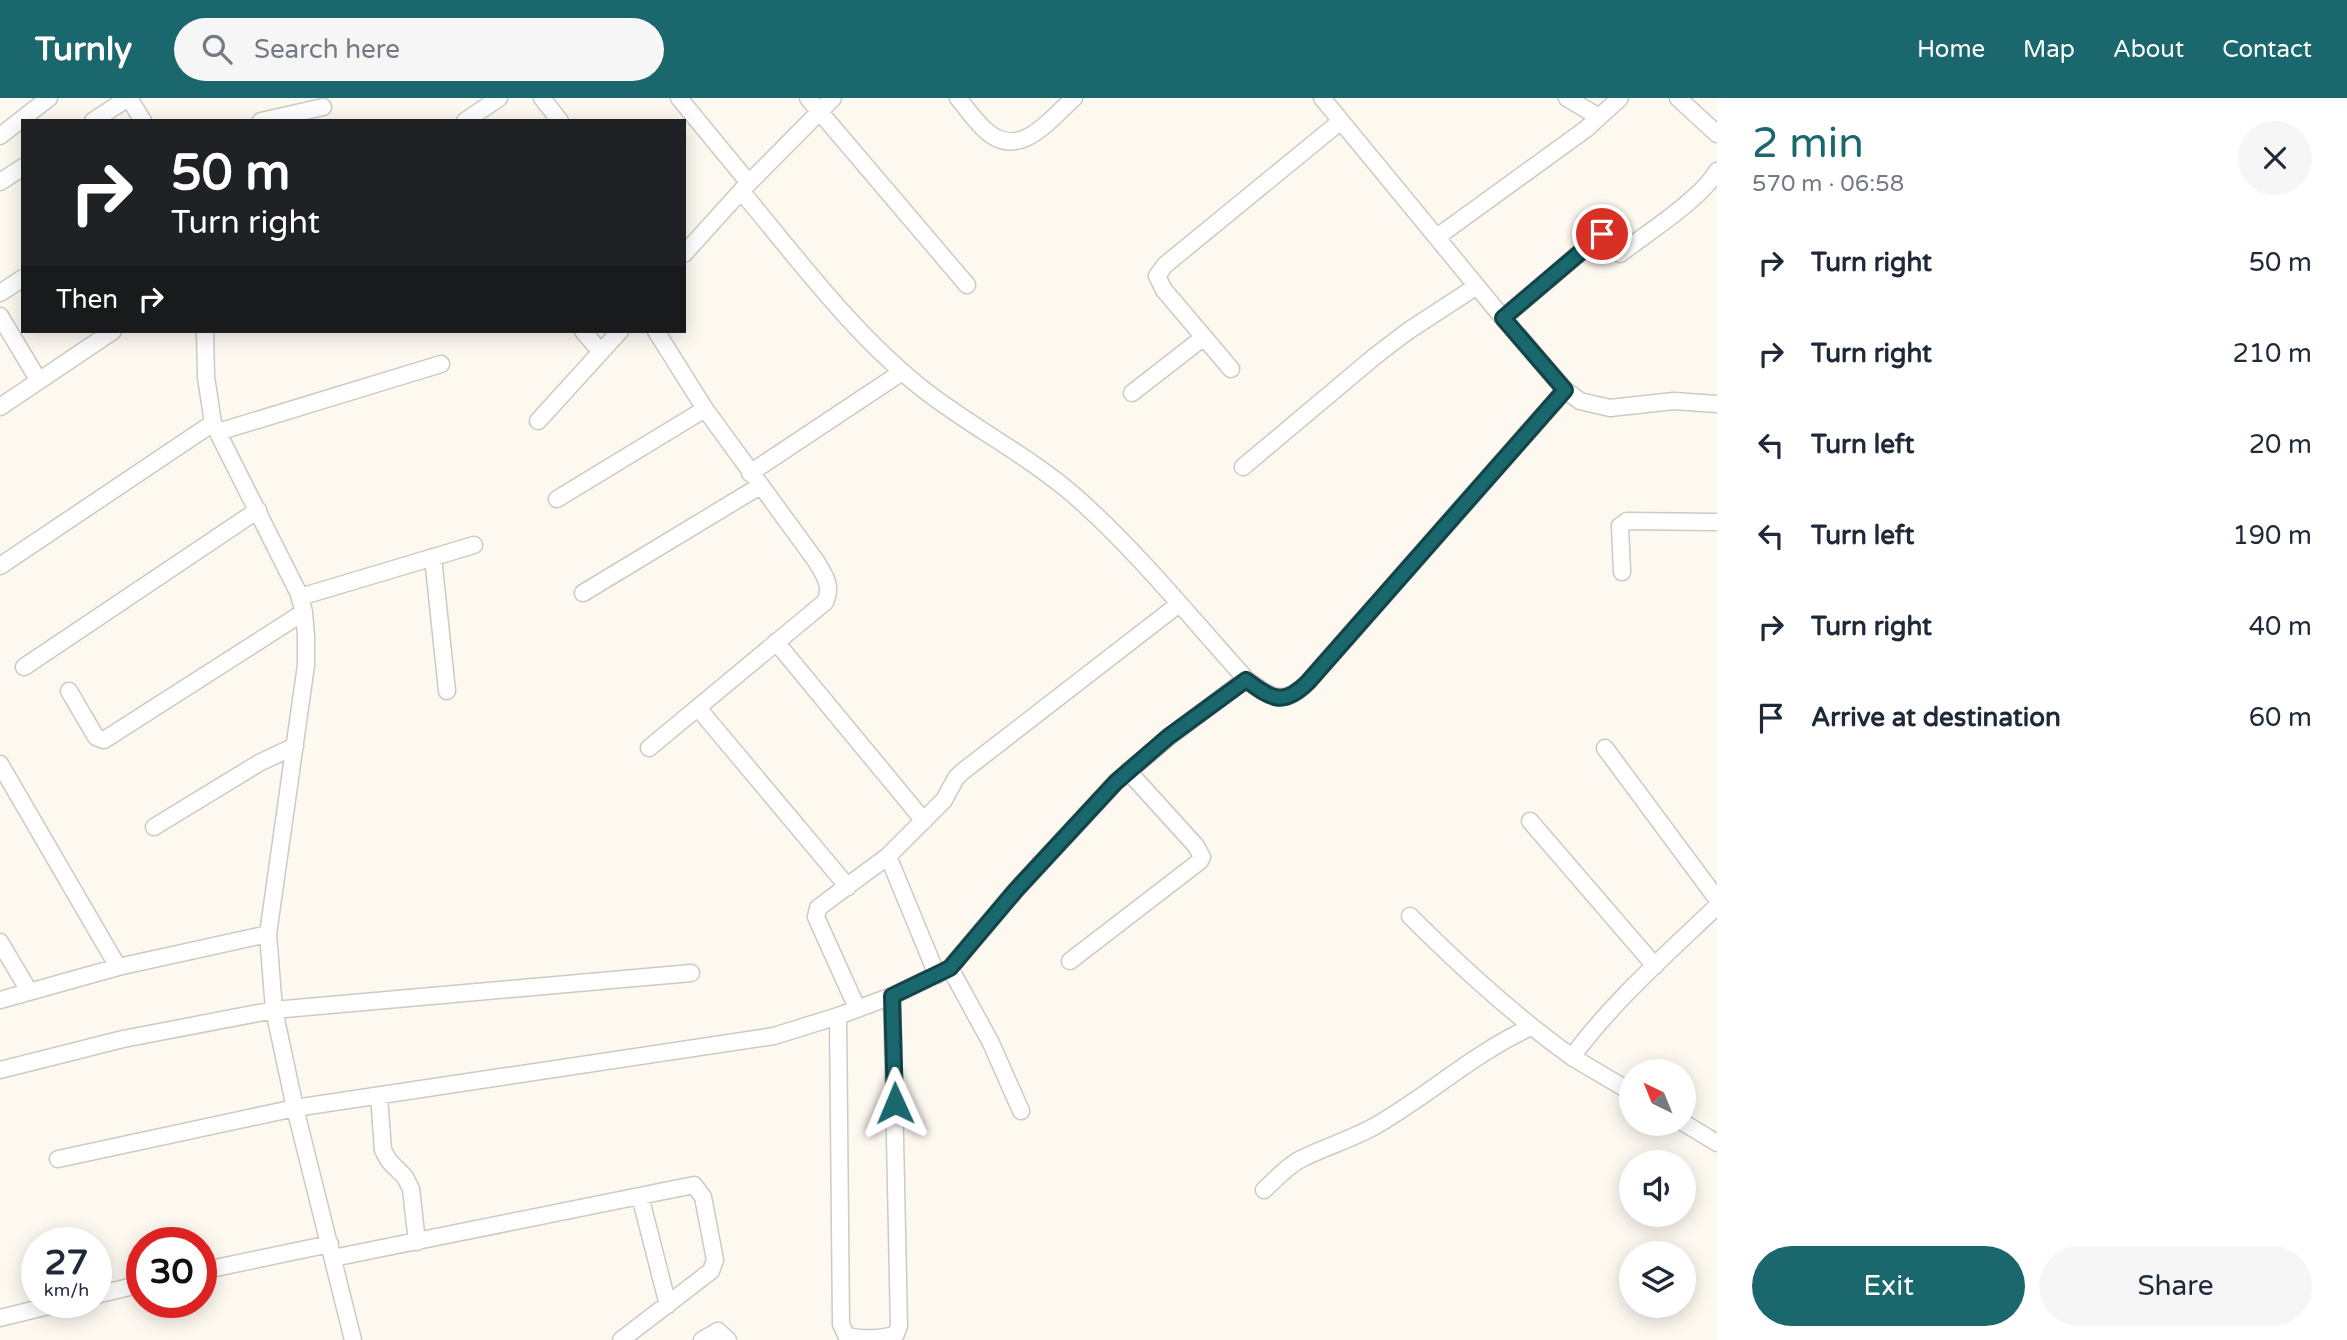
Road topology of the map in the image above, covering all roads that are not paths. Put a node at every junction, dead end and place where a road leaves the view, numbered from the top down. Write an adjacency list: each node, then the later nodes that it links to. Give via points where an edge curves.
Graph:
1 (49, 98): 17 (street)
2 (129, 98): 18 (street); 19 (street)
3 (499, 98): 21 (street)
4 (542, 98): 22 (street)
5 (679, 98): 30 (street)
6 (808, 98): 15 (street)
7 (833, 98): 15 (street)
8 (958, 98): 9 (street, via 985,130 1004,142 1027,140)
9 (1074, 98)
10 (1322, 98): 24 (street)
11 (1567, 98): 16 (street)
12 (1620, 98): 16 (street)
13 (1678, 98): 25 (street)
14 (323, 107): 20 (street)
15 (819, 111): 30 (street); 36 (street)
16 (1599, 117): 32 (street)
17 (22, 119)
18 (96, 119)
19 (142, 119)
20 (270, 119)
21 (468, 119)
22 (558, 119)
23 (21, 120): 26 (street)
24 (1341, 121): 32 (street); 46 (street, via 1157,276)
25 (1717, 134)
26 (0, 136)
27 (21, 168): 29 (street)
28 (1717, 171): 34 (street, via 1687,203)
29 (0, 182)
30 (745, 187): 33 (street); 50 (street, via 814,279)
31 (1602, 234): 40 (street)
32 (1437, 237): 37 (street)
33 (686, 252)
34 (1620, 254)
35 (21, 279): 38 (street)
36 (967, 285)
37 (1477, 286): 40 (street); 59 (street, via 1374,357)
38 (0, 293)
39 (0, 316): 51 (street)
40 (1503, 318): 52 (street)
41 (110, 333): 51 (street)
42 (205, 333): 58 (street, via 206,377)
43 (585, 333): 47 (street)
44 (618, 333): 47 (street)
45 (657, 333): 56 (street)
46 (1204, 337): 49 (street); 53 (street)
47 (600, 351): 57 (street)
48 (441, 364): 58 (street)
49 (1231, 369)
50 (902, 372): 60 (street); 70 (street, via 1059,483)
51 (39, 381): 55 (street)
52 (1565, 390): 54 (street, via 1580,401 1610,408 1674,401); 73 (street, via 1299,691 1277,698)
53 (1132, 393)
54 (1717, 404)
55 (0, 407)
56 (705, 409): 60 (street); 61 (street)
57 (538, 421)
58 (216, 427): 62 (street); 66 (street)
59 (1243, 467)
60 (755, 479): 68 (street); 71 (street, via 816,561 830,593)
61 (557, 499)
62 (258, 510): 69 (street); 72 (street)
63 (1717, 522): 67 (street, via 1627,521 1620,526)
64 (474, 545): 65 (street)
65 (433, 557): 69 (street); 75 (street)
66 (0, 566)
67 (1622, 572)
68 (583, 593)
69 (302, 604): 74 (street, via 104,740 96,737); 77 (street, via 306,665)
70 (1179, 604): 73 (street); 82 (street, via 962,772 949,794)
71 (776, 642): 76 (street); 82 (street)
72 (24, 667)
73 (1246, 680): 81 (street)
74 (69, 691)
75 (447, 691)
76 (698, 708): 78 (street); 86 (street)
77 (295, 746): 84 (street); 90 (street)
78 (649, 748)
79 (1605, 748): 87 (street)
80 (0, 764): 94 (street)
81 (1128, 771): 92 (street, via 1202,858); 95 (street)
82 (923, 821): 85 (street)
83 (1530, 821): 93 (street)
84 (154, 827)
85 (888, 856): 86 (street); 95 (street)
86 (848, 887): 100 (street, via 816,913)
87 (1717, 899)
88 (1717, 906): 93 (street)
89 (1410, 916): 103 (street)
90 (268, 934): 94 (street); 101 (street)
91 (0, 942): 97 (street)
92 (1070, 961)
93 (1655, 966): 104 (street)
94 (118, 967): 97 (street)
95 (944, 972): 98 (street); 109 (street, via 991,1043)
96 (691, 973): 101 (street)
97 (29, 991): 99 (street)
98 (892, 996): 100 (street); 102 (street, via 899,1326 889,1337 853,1339 841,1324)
99 (0, 1000)
100 (857, 1008): 102 (street)
101 (274, 1010): 105 (street, via 123,1039); 108 (street)
102 (838, 1016): 107 (street, via 774,1036)
103 (1531, 1027): 104 (street); 113 (street, via 1375,1126 1300,1160)
104 (1572, 1057): 106 (street)
105 (0, 1070)
106 (1619, 1085)
107 (379, 1096): 108 (street); 115 (street, via 383,1150 411,1189)
108 (295, 1108): 112 (street); 116 (street)
109 (1021, 1111)
110 (1696, 1130): 111 (street)
111 (1717, 1143)
112 (58, 1159)
113 (1264, 1190)
114 (640, 1196): 115 (street); 118 (street); 118 (street, via 694,1185 703,1197 715,1260 711,1271)
115 (417, 1242): 116 (street)
116 (331, 1251): 117 (street); 121 (street)
117 (217, 1269)
118 (668, 1305): 122 (street)
119 (21, 1313): 120 (street)
120 (0, 1318)
121 (352, 1340)
122 (621, 1340)
123 (702, 1340): 124 (street, via 718,1332)
124 (728, 1340)

